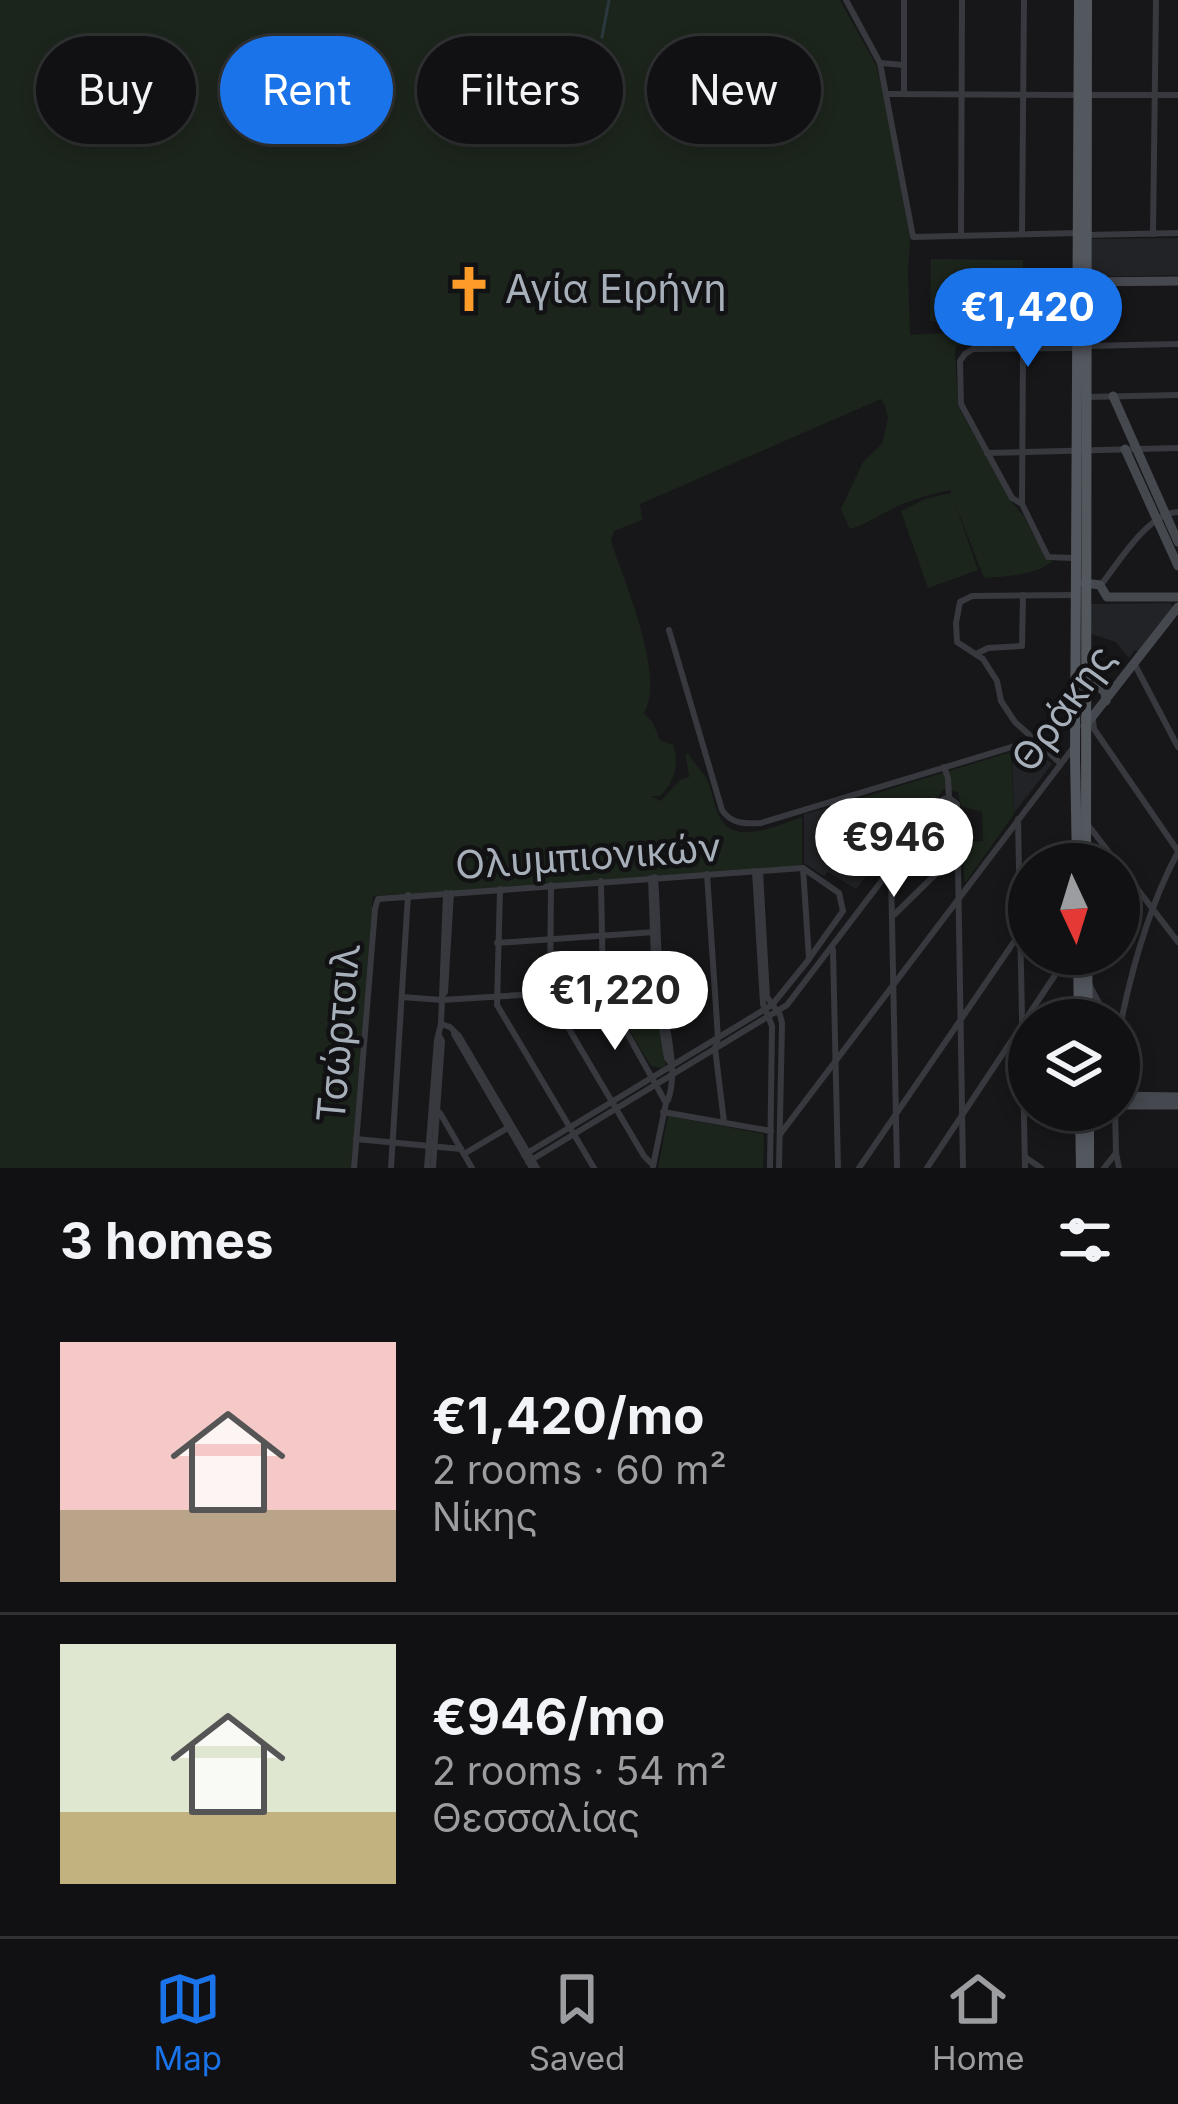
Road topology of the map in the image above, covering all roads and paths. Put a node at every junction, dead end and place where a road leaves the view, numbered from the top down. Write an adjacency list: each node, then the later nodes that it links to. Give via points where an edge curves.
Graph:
1 (846, 0): 7 (street)
2 (904, 0): 8 (street)
3 (962, 0): 11 (street)
4 (1024, 0): 12 (street)
5 (1083, 0): 13 (main road)
6 (1156, 0): 14 (street)
7 (880, 63): 8 (street); 9 (street)
8 (903, 65): 10 (street)
9 (887, 94): 10 (street); 20 (street, via 913,237)
10 (904, 94): 11 (street)
11 (962, 94): 12 (street); 20 (street)
12 (1024, 94): 13 (street); 17 (street)
13 (1083, 95): 14 (street); 18 (main road)
14 (1155, 95): 15 (street); 19 (street)
15 (1178, 95)
16 (1178, 233): 19 (street)
17 (1022, 234): 18 (street); 20 (street)
18 (1082, 234): 19 (street); 22 (main road)
19 (1153, 234)
20 (961, 235)
21 (1178, 284): 22 (street)
22 (1082, 285): 24 (main road)
23 (1178, 344): 24 (street)
24 (1082, 347): 25 (street); 28 (main road); 31 (main road)
25 (1022, 349): 32 (street); 33 (street, via 973,349 961,361 961,404)
26 (1178, 395): 27 (street)
27 (1113, 396): 28 (street); 30 (street)
28 (1087, 397): 31 (main road)
29 (1178, 448): 30 (street)
30 (1131, 449): 31 (street); 36 (street)
31 (1082, 450): 32 (street); 38 (main road); 40 (main road)
32 (1022, 452): 33 (street); 34 (street)
33 (987, 453): 34 (street)
34 (1022, 504): 38 (street, via 1048,557)
35 (1178, 512): 36 (street)
36 (1161, 515): 37 (street); 39 (street); 41 (street)
37 (1178, 542)
38 (1077, 558): 43 (main road)
39 (1178, 566)
40 (1085, 583): 41 (street); 49 (main road)
41 (1100, 585): 44 (street, via 1108,597)
42 (1023, 595): 43 (street); 47 (street, via 1022,646); 47 (street, via 961,602 957,642)
43 (1077, 595): 51 (main road)
44 (1178, 597)
45 (1178, 607): 48 (street, Θράκης)
46 (669, 630): 56 (street, via 730,819 761,824)
47 (976, 654): 52 (street, via 1015,722)
48 (1134, 662): 50 (street, Θράκης); 54 (street)
49 (1085, 694): 50 (street, via 1098,686); 51 (main road)
50 (1106, 701): 51 (street, Θράκης)
51 (1085, 725): 53 (main road); 59 (main road); 64 (street)
52 (1035, 740): 55 (street); 56 (street)
53 (1076, 745): 55 (street, Θράκης); 61 (main road)
54 (1178, 747)
55 (1060, 763): 58 (street, Θράκης)
56 (944, 767): 57 (street)
57 (949, 798): 65 (street, via 957,804); 67 (street)
58 (1018, 819): 60 (street); 77 (street, Θράκης)
59 (1085, 822): 62 (main road); 63 (street)
60 (1018, 843)
61 (1081, 843)
62 (1084, 843)
63 (1102, 843)
64 (1178, 851): 79 (street)
65 (958, 857): 77 (street); 80 (street)
66 (804, 868): 68 (street, Ολυμπιονικών); 88 (street); 88 (street, via 839,893 843,911)
67 (891, 869): 80 (street); 86 (street)
68 (758, 871): 69 (street, Ολυμπιονικών); 102 (street)
69 (707, 874): 70 (street, Ολυμπιονικών); 105 (street)
70 (653, 878): 71 (street, Ολυμπιονικών); 81 (street)
71 (601, 881): 72 (street, Ολυμπιονικών); 82 (street)
72 (551, 885): 73 (street, Ολυμπιονικών); 83 (street)
73 (500, 889): 75 (street, Ολυμπιονικών); 85 (street)
74 (1140, 892): 79 (street)
75 (448, 893): 76 (street, Ολυμπιονικών); 97 (street)
76 (408, 895): 78 (street, Ολυμπιονικών); 96 (street)
77 (959, 898): 92 (street, Θράκης); 103 (street)
78 (376, 902): 126 (street, Τσώρτσιλ)
79 (1153, 909): 84 (street); 101 (street)
80 (894, 915): 92 (street)
81 (656, 932): 82 (street); 93 (street)
82 (602, 936): 83 (street); 94 (street)
83 (550, 940): 85 (street); 95 (street)
84 (1178, 942)
85 (497, 943): 98 (street)
86 (833, 946): 89 (street); 108 (street)
87 (1008, 951): 103 (street)
88 (807, 961): 89 (street); 102 (street)
89 (815, 969): 102 (street, via 787,1005)
90 (1087, 975): 91 (main road)
91 (1088, 983): 99 (main road); 100 (street)
92 (894, 984): 108 (street, Θράκης); 116 (street)
93 (658, 986): 94 (street); 109 (street)
94 (603, 989): 95 (street); 110 (street)
95 (550, 994): 98 (street); 113 (street)
96 (402, 997): 97 (street); 127 (street)
97 (442, 998): 98 (street); 104 (street)
98 (496, 998): 120 (street)
99 (1086, 999)
100 (1097, 999)
101 (1126, 999)
102 (771, 1011): 105 (street); 107 (street); 121 (street); 125 (street, via 781,1021)
103 (962, 1018): 116 (street); 117 (street)
104 (441, 1024): 115 (street); 119 (street, via 453,1030)
105 (718, 1038): 107 (street); 109 (street)
106 (1008, 1045): 117 (street)
107 (716, 1048): 109 (street); 118 (street)
108 (836, 1061): 125 (street, Θράκης); 140 (street)
109 (671, 1067): 110 (street); 114 (street)
110 (655, 1080): 113 (street); 114 (street)
111 (1178, 1101): 112 (street)
112 (1140, 1103)
113 (614, 1105): 120 (street); 133 (street)
114 (665, 1107): 118 (street); 133 (street)
115 (434, 1111): 128 (street); 129 (street)
116 (897, 1112): 141 (street); 142 (street)
117 (962, 1114): 143 (street); 144 (street)
118 (724, 1122): 121 (street)
119 (510, 1127): 129 (street); 131 (street)
120 (572, 1130): 131 (street); 138 (street)
121 (771, 1131): 139 (street)
122 (1023, 1131): 132 (street)
123 (1084, 1131): 146 (main road)
124 (1117, 1131): 130 (street)
125 (781, 1133): 139 (street)
126 (356, 1139): 127 (street); 134 (street, Τσώρτσιλ)
127 (393, 1143): 128 (street); 135 (street)
128 (432, 1146): 129 (street); 136 (street)
129 (463, 1151): 137 (street)
130 (1116, 1153): 147 (street); 148 (street)
131 (530, 1161)
132 (1023, 1164): 145 (street)
133 (653, 1166)
134 (354, 1168)
135 (391, 1168)
136 (430, 1168)
137 (472, 1168)
138 (594, 1168)
139 (774, 1168)
140 (838, 1168)
141 (859, 1168)
142 (897, 1168)
143 (927, 1168)
144 (963, 1168)
145 (1041, 1168)
146 (1085, 1168)
147 (1104, 1168)
148 (1120, 1168)

